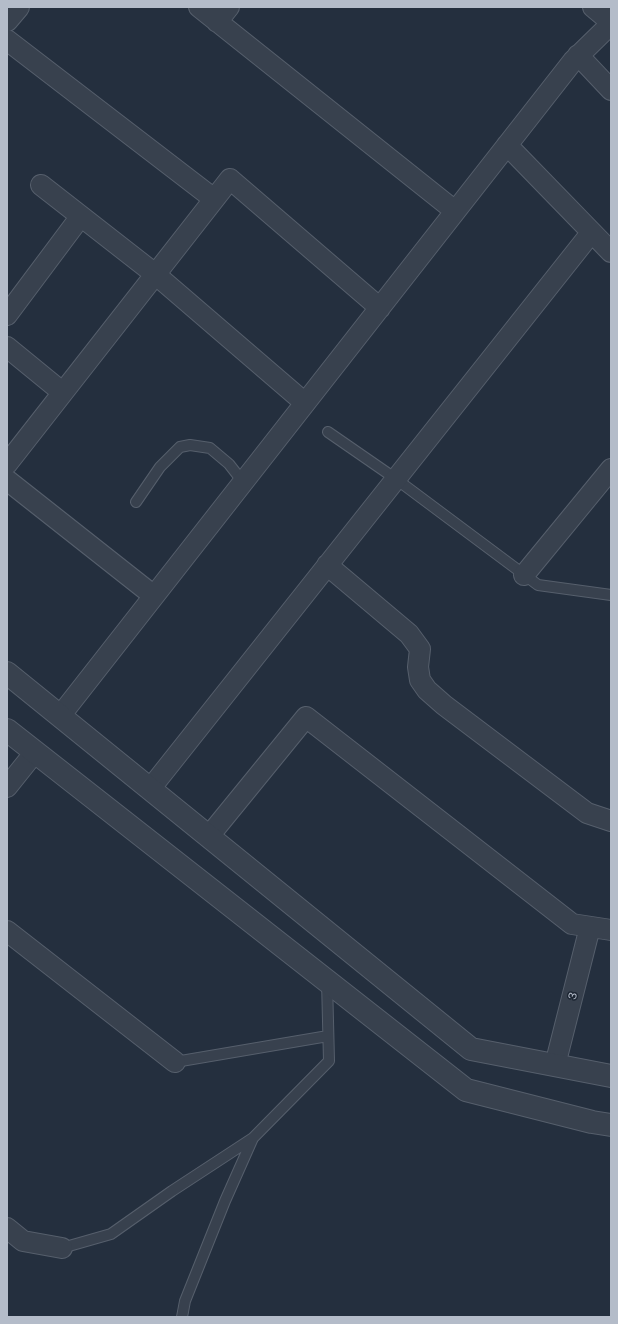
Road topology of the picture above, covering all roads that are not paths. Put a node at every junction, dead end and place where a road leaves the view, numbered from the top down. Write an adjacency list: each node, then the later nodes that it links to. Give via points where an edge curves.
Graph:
1 (18, 7): 5 (street)
2 (199, 7): 4 (street)
3 (594, 7): 6 (street)
4 (223, 15): 13 (street)
5 (7, 20)
6 (611, 23): 8 (street)
7 (7, 40): 12 (street)
8 (578, 56): 9 (street); 10 (street)
9 (611, 90)
10 (507, 146): 13 (street); 15 (street)
11 (42, 185): 14 (street)
12 (214, 199): 17 (street); 18 (street, via 230,178)
13 (455, 211): 18 (street)
14 (81, 216): 17 (street); 19 (street)
15 (591, 233): 16 (street); 26 (street)
16 (611, 252)
17 (155, 274): 21 (street); 22 (street)
18 (380, 308): 22 (street)
19 (7, 315)
20 (7, 347): 21 (street)
21 (62, 392): 24 (street)
22 (305, 403): 28 (street)
23 (328, 432): 26 (lane)
24 (7, 464)
25 (611, 469): 31 (street)
26 (396, 479): 30 (street); 31 (lane)
27 (7, 480): 33 (street)
28 (243, 482): 29 (lane, via 229,464 210,448 190,445 180,447 160,468); 33 (street)
29 (136, 502)
30 (327, 565): 39 (street); 40 (street, via 409,634 420,649 420,680 444,706 587,813)
31 (524, 575): 32 (lane, via 538,585)
32 (611, 595)
33 (154, 596): 35 (street)
34 (7, 673): 35 (street)
35 (60, 716): 39 (street)
36 (7, 730): 37 (street)
37 (35, 752): 38 (street); 45 (street)
38 (7, 787)
39 (150, 789): 41 (street)
40 (611, 822)
41 (208, 836): 42 (street, via 306,717 572,924); 48 (street, via 471,1050)
42 (590, 927): 43 (street); 48 (street, 3)
43 (611, 930)
44 (7, 931): 47 (street)
45 (326, 981): 46 (lane); 50 (street, via 466,1090)
46 (328, 1036): 47 (lane); 51 (lane, via 329,1061)
47 (175, 1062)
48 (555, 1065): 49 (street)
49 (611, 1076)
50 (611, 1125)
51 (253, 1138): 53 (lane, via 111,1234); 54 (lane, via 185,1301)
52 (7, 1228): 53 (street, via 23,1241)
53 (62, 1248)
54 (182, 1317)

